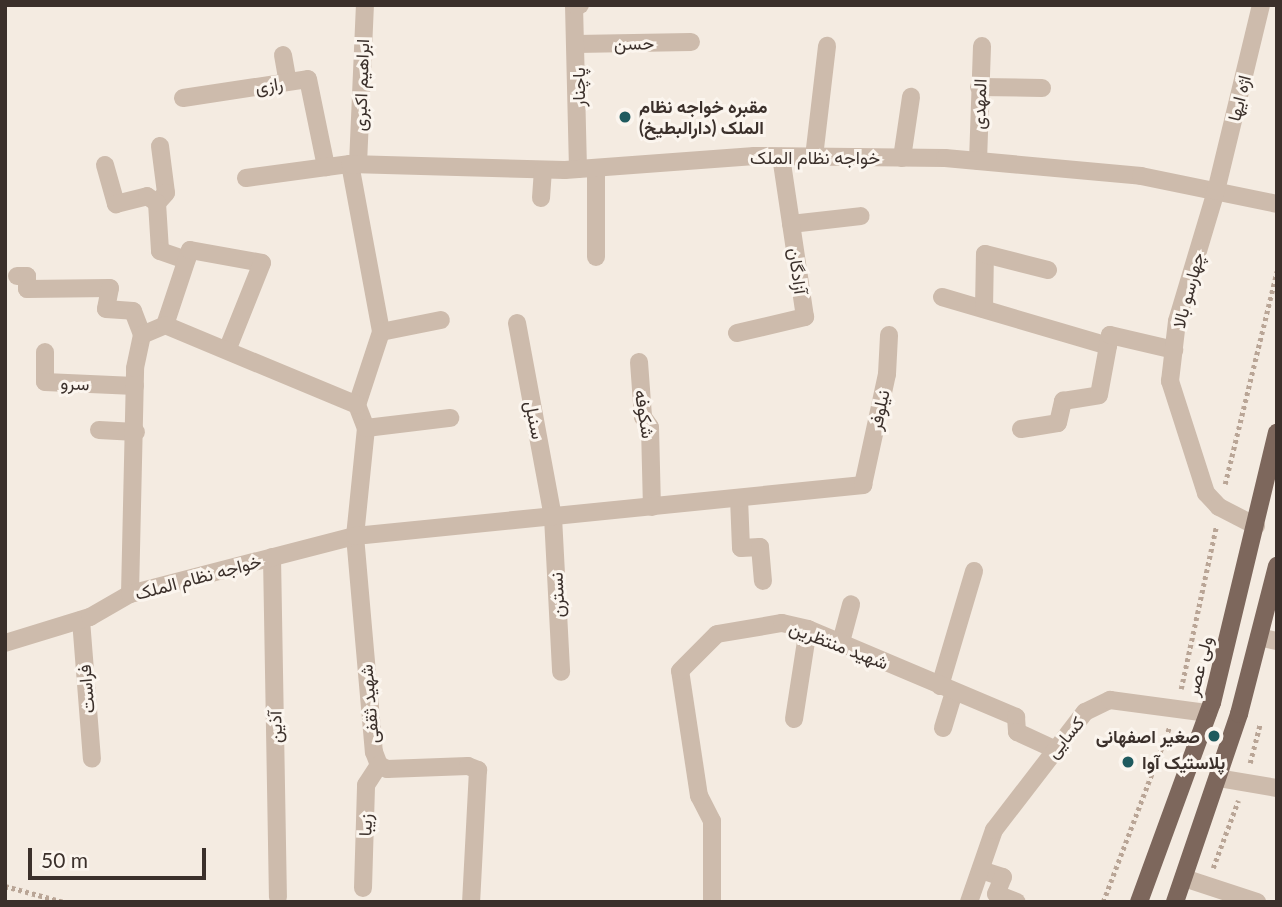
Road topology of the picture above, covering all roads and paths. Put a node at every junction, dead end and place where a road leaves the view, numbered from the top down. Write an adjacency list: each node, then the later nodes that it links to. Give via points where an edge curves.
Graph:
1 (365, 5): 20 (street, ابراهیم اکبری)
2 (574, 5): 3 (street); 6 (street, پاچنار)
3 (580, 5)
4 (1261, 5): 26 (street, اژه ایها)
5 (691, 42): 6 (street, حسن)
6 (576, 44): 23 (street, پاچنار)
7 (827, 46): 17 (street)
8 (982, 46): 11 (street, المهدی)
9 (283, 55): 10 (street)
10 (288, 82): 14 (street, رازی); 22 (street, رازی, via 308,79)
11 (979, 87): 12 (street); 19 (street, المهدی)
12 (1042, 88)
13 (911, 97): 18 (street)
14 (183, 98)
15 (160, 146): 28 (street, via 166,193)
16 (781, 157): 17 (street, خواجه نظام الملک); 23 (street, خواجه نظام الملک); 31 (street, آزادگان)
17 (814, 157): 18 (street, خواجه نظام الملک)
18 (902, 158): 19 (street, خواجه نظام الملک)
19 (978, 161): 26 (street, خواجه نظام الملک, via 1141,176)
20 (354, 164): 22 (street, خواجه نظام الملک); 24 (street, خواجه نظام الملک); 42 (street)
21 (105, 165): 28 (street, via 116,204 147,196)
22 (326, 167): 25 (street, خواجه نظام الملک)
23 (587, 169): 24 (street, خواجه نظام الملک); 32 (street, پاچنار)
24 (543, 170): 27 (street)
25 (246, 178)
26 (1216, 191): 29 (street, خواجه نظام الملک); 48 (street, چهارسو بالا, via 1177,321)
27 (541, 198)
28 (157, 203): 33 (street, via 160,251)
29 (1277, 204)
30 (861, 216): 31 (street)
31 (791, 224): 43 (street, آزادگان, via 805,317)
32 (596, 257)
33 (186, 260): 41 (street); 47 (street, via 190,250 261,263)
34 (1048, 270): 38 (street, via 985,254)
35 (1277, 271): 62 (path)
36 (17, 276): 44 (street, via 27,276 27,289 110,288 106,309 133,311)
37 (942, 297): 38 (street)
38 (984, 309): 46 (street)
39 (441, 320): 42 (street)
40 (517, 323): 63 (street, سنبل)
41 (165, 325): 44 (street); 47 (street)
42 (381, 332): 52 (street)
43 (737, 334)
44 (142, 335): 51 (street)
45 (889, 335): 59 (street, نیلوفر, via 887,374)
46 (1108, 346): 48 (street, via 1110,335); 55 (street, via 1099,395 1063,401 1058,423)
47 (228, 348): 52 (street)
48 (1174, 350): 62 (street, چهارسو بالا, via 1170,381 1206,493)
49 (46, 352): 51 (street, سرو, via 45,382)
50 (639, 362): 61 (street, شکوفه, via 643,417 650,428)
51 (135, 386): 57 (street)
52 (357, 405): 54 (street)
53 (450, 418): 54 (street)
54 (366, 428): 65 (street)
55 (1021, 429)
56 (99, 430): 57 (street)
57 (136, 432): 70 (street)
58 (1277, 433): 64 (main road, ولی عصر)
59 (863, 485): 60 (street, خواجه نظام الملک)
60 (739, 498): 61 (street, خواجه نظام الملک); 69 (street, via 741,548 760,547)
61 (652, 507): 63 (street, خواجه نظام الملک)
62 (1219, 507): 64 (street); 79 (path)
63 (553, 517): 65 (street, خواجه نظام الملک); 77 (street, نسترن)
64 (1256, 526): 80 (main road, ولی عصر)
65 (355, 536): 66 (street, خواجه نظام الملک); 85 (street, شهید ثقفی, via 373,752)
66 (272, 557): 70 (street, خواجه نظام الملک); 92 (street, آذین)
67 (1277, 566): 74 (main road)
68 (974, 571): 78 (street)
69 (763, 581)
70 (130, 594): 72 (street, خواجه نظام الملک)
71 (851, 604): 75 (street)
72 (81, 620): 76 (street, خواجه نظام الملک); 84 (street, فراست)
73 (808, 629): 75 (street, شهید منتظرین); 81 (street); 95 (street, شهید منتظرین, via 782,623 717,634 680,671 699,796 712,821)
74 (1268, 639): 86 (main road)
75 (841, 642): 78 (street, شهید منتظرین)
76 (5, 643)
77 (561, 673)
78 (947, 689): 82 (street); 83 (street, شهید منتظرین, via 1016,717 1017,732)
79 (1176, 707): 80 (street, کسایی); 83 (street, کسایی, via 1110,699 1085,712); 98 (path)
80 (1208, 713): 99 (main road, ولی عصر)
81 (794, 719)
82 (943, 728)
83 (1054, 749): 88 (street, کسایی, via 994,830)
84 (92, 759)
85 (379, 765): 91 (street, زیبا, via 366,785); 94 (street, شهید ثقفی, via 478,770)
86 (1219, 778): 87 (street); 89 (main road)
87 (1277, 788)
88 (981, 870): 96 (street, کسایی); 97 (street, via 1003,877 996,894)
89 (1184, 878): 100 (main road); 101 (street)
90 (5, 886): 93 (path)
91 (363, 888)
92 (278, 897)
93 (64, 902)
94 (471, 902)
95 (712, 902)
96 (969, 902)
97 (1017, 902)
98 (1103, 902)
99 (1139, 902)
100 (1175, 902)
101 (1257, 902)

